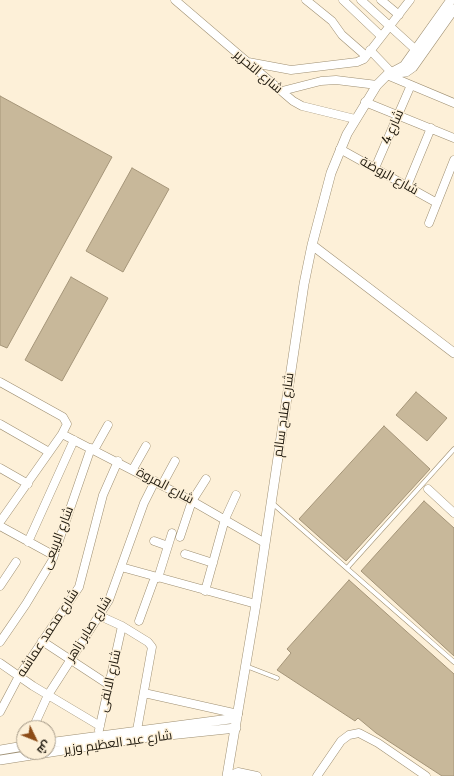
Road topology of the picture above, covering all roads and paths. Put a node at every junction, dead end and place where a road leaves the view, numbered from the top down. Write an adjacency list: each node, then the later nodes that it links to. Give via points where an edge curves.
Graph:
1 (176, 0): 13 (street, شارع التحرير)
2 (306, 0): 12 (street, via 332,21 342,35)
3 (343, 0): 10 (street)
4 (367, 2): 9 (street)
5 (386, 2): 8 (street)
6 (406, 2): 8 (street)
7 (450, 3): 11 (street, شارع صلاح سالم); 14 (street, شارع صلاح سالم, via 413,67 401,73)
8 (399, 15): 9 (street)
9 (390, 25): 10 (street); 11 (street)
10 (381, 36): 12 (street)
11 (416, 50): 14 (street, شارع صلاح سالم, via 404,66)
12 (368, 53): 13 (street, via 357,62 291,70); 14 (street)
13 (245, 61): 17 (street, شارع التحرير)
14 (390, 74): 15 (street, شارع صلاح سالم); 16 (street)
15 (376, 85): 17 (street, via 352,81 321,81); 18 (street, شارع صلاح سالم)
16 (411, 85): 19 (street); 20 (street, شارع 4)
17 (282, 91): 21 (street, شارع التحرير, via 302,106)
18 (365, 102): 20 (street); 21 (street, شارع صلاح سالم)
19 (454, 103)
20 (398, 115): 22 (street); 26 (street, شارع 4)
21 (355, 119): 24 (street, شارع صلاح سالم)
22 (430, 128): 23 (street); 27 (street)
23 (454, 138)
24 (340, 149): 26 (street, شارع الروضة); 30 (street, شارع صلاح سالم)
25 (454, 160): 28 (street)
26 (375, 168): 27 (street, شارع الروضة)
27 (407, 186): 28 (street, شارع الروضة)
28 (437, 203): 29 (street)
29 (429, 223)
30 (312, 245): 31 (street); 51 (street, شارع صلاح سالم)
31 (454, 353)
32 (0, 382): 35 (street, via 63,417 67,424)
33 (0, 424): 40 (street)
34 (108, 425): 38 (street, شارع الربيعى)
35 (62, 434): 36 (street, شارع المروة); 40 (street)
36 (74, 440): 38 (street, شارع المروة); 59 (street)
37 (146, 446): 44 (street)
38 (92, 449): 41 (street, شارع المروة); 63 (street, شارع الربيعى)
39 (454, 449): 67 (lane)
40 (49, 452): 47 (street)
41 (118, 461): 44 (street, شارع المروة); 75 (street, شارع محمد عماشه, via 103,496 79,587)
42 (175, 461): 46 (street, شارع صابر زاهر)
43 (0, 468): 47 (street)
44 (132, 469): 46 (street, شارع المروة)
45 (206, 479): 50 (street)
46 (159, 483): 50 (street, شارع المروة); 66 (street, شارع صابر زاهر, via 144,503)
47 (28, 484): 53 (street)
48 (428, 489): 52 (street)
49 (236, 494): 54 (street)
50 (192, 501): 54 (street, شارع المروة); 57 (street)
51 (271, 502): 60 (street, شارع صلاح سالم); 67 (lane)
52 (454, 513)
53 (1, 518)
54 (225, 519): 60 (street, شارع المروة); 65 (street)
55 (0, 526): 59 (street)
56 (172, 533): 61 (street)
57 (180, 537)
58 (154, 541): 61 (street)
59 (28, 542): 63 (street)
60 (265, 543): 71 (street, شارع صلاح سالم)
61 (168, 546): 68 (street)
62 (185, 554): 65 (street)
63 (54, 555): 76 (street, شارع الربيعى, via 49,567)
64 (16, 562): 69 (street)
65 (213, 563): 70 (street)
66 (121, 567): 68 (street); 72 (street, شارع صابر زاهر)
67 (347, 568): 78 (lane)
68 (157, 578): 70 (street); 73 (street)
69 (0, 586)
70 (205, 591): 71 (street)
71 (256, 604): 80 (street, شارع صلاح سالم)
72 (100, 616): 74 (street); 77 (street, شارع صابر زاهر)
73 (139, 621)
74 (122, 626): 83 (street, شارع الالفى); 84 (street, via 152,647)
75 (42, 641): 77 (street); 81 (street, شارع محمد عماشه)
76 (0, 642)
77 (71, 660): 83 (street); 85 (street, شارع صابر زاهر)
78 (454, 662)
79 (0, 663): 81 (street)
80 (246, 666): 82 (lane); 87 (street, شارع صلاح سالم)
81 (19, 676): 85 (street); 86 (street, شارع محمد عماشه)
82 (277, 678)
83 (109, 685): 91 (street, شارع الالفى)
84 (144, 692): 87 (street); 90 (street)
85 (48, 695): 88 (street, شارع صابر زاهر); 91 (street)
86 (0, 712)
87 (238, 716): 89 (street, شارع صلاح سالم); 90 (street, شارع عبد العظيم وزير)
88 (37, 720)
89 (236, 728): 96 (street, شارع عبد العظيم وزير, via 140,738); 100 (street, شارع صلاح سالم)
90 (137, 730): 91 (street, شارع عبد العظيم وزير)
91 (99, 731): 92 (street, شارع عبد العظيم وزير)
92 (83, 738): 93 (street, شارع عبد العظيم وزير); 96 (street, via 81,745)
93 (69, 740): 94 (street, شارع عبد العظيم وزير); 98 (street, via 72,745)
94 (56, 742)
95 (16, 747): 97 (street)
96 (84, 748): 98 (street, شارع عبد العظيم وزير)
97 (0, 750)
98 (70, 750): 99 (street, شارع عبد العظيم وزير)
99 (0, 760)
100 (230, 760): 101 (street); 102 (street, شارع صلاح سالم)
101 (244, 773): 102 (street, via 238,772); 103 (street)
102 (228, 776)
103 (257, 776)
104 (317, 776): 105 (street, via 341,741 349,735 359,733)
105 (426, 776)

